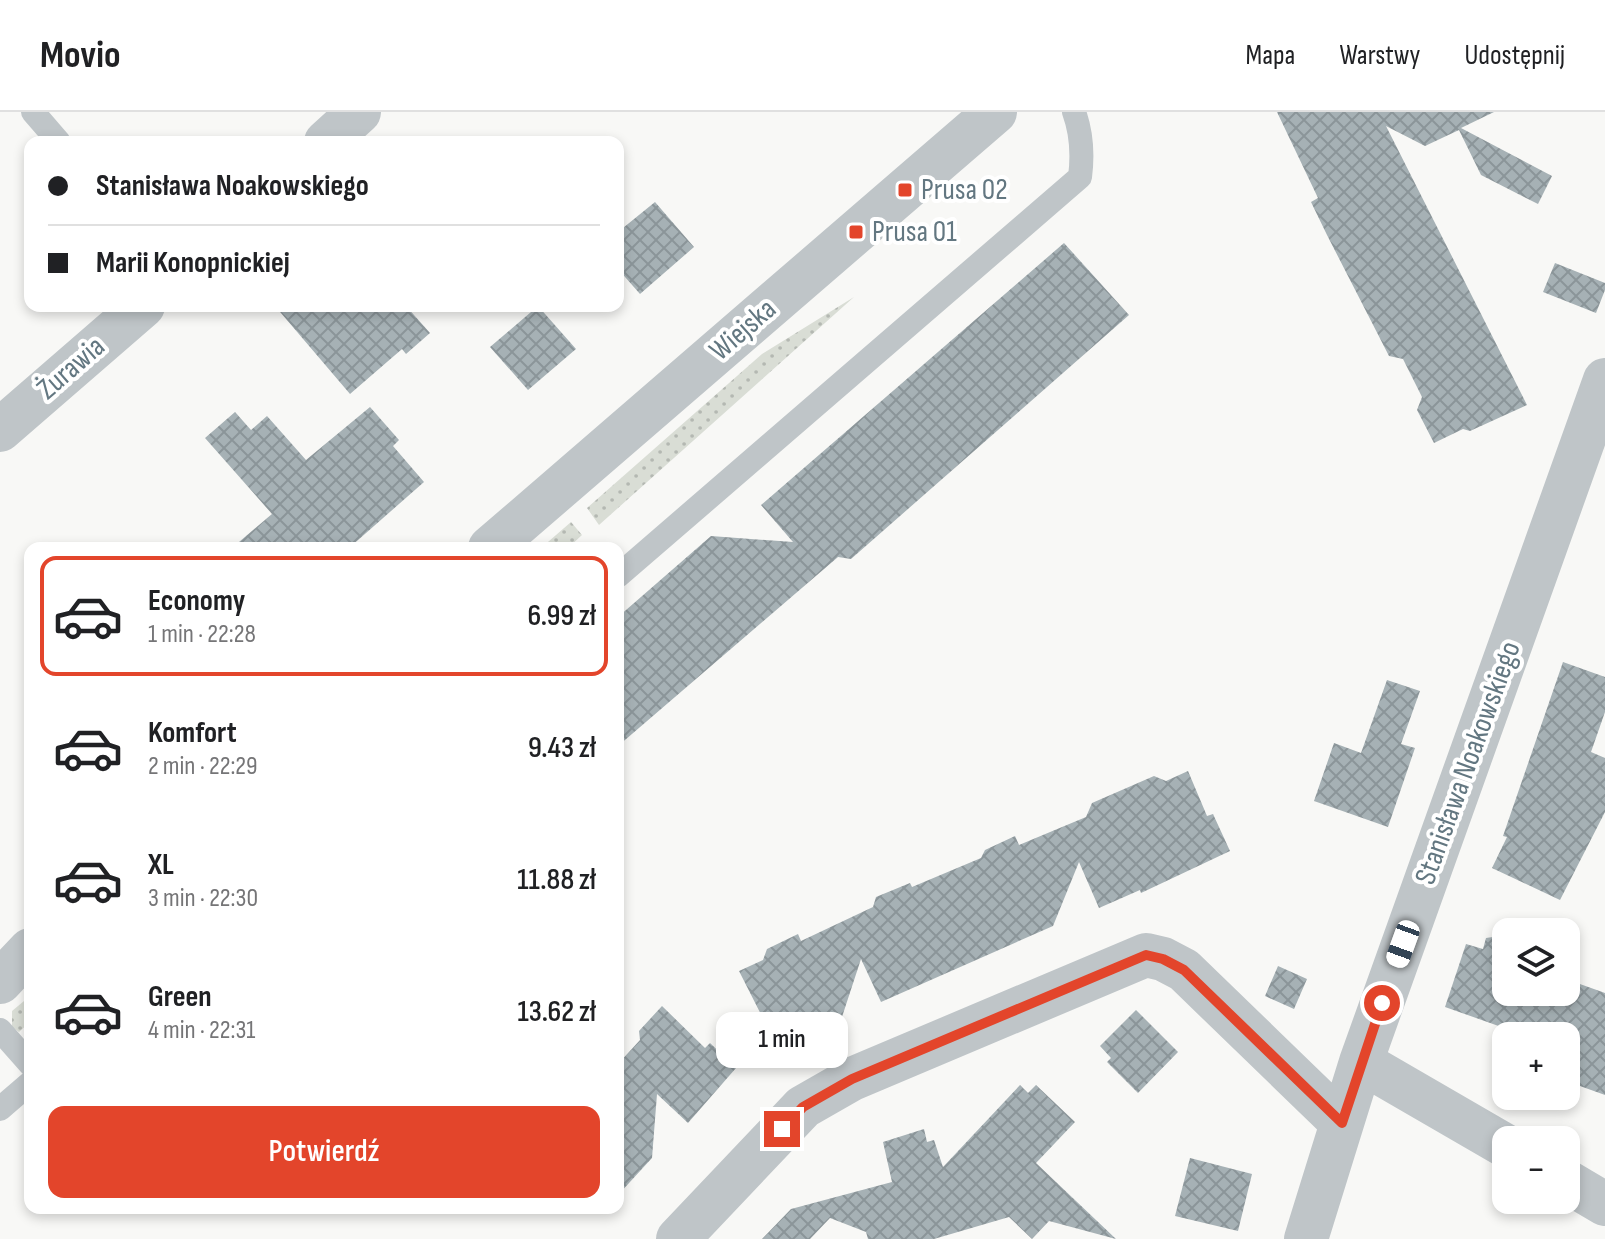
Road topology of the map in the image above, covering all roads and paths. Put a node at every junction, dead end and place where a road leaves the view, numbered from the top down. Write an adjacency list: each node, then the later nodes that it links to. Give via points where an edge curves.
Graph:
1 (33, 112): 5 (lane)
2 (359, 112): 6 (street)
3 (995, 112): 10 (street, Wiejska)
4 (1074, 112): 11 (lane, via 1083,155 1080,177)
5 (54, 136)
6 (333, 136)
7 (136, 312): 9 (street, Żurawia)
8 (1605, 380): 16 (street, Stanisława Noakowskiego)
9 (0, 430)
10 (497, 542)
11 (624, 571)
12 (24, 956): 13 (street)
13 (0, 982)
14 (0, 1030): 15 (lane)
15 (24, 1057)
16 (1361, 1062): 19 (street, Stanisława Noakowskiego); 20 (street)
17 (24, 1088): 18 (lane)
18 (0, 1109)
19 (1342, 1123): 23 (street, via 1184,970 1146,955 852,1079 803,1107); 24 (street, Stanisława Noakowskiego)
20 (1492, 1138)
21 (1580, 1189): 22 (street)
22 (1605, 1204)
23 (678, 1239)
24 (1306, 1239)

